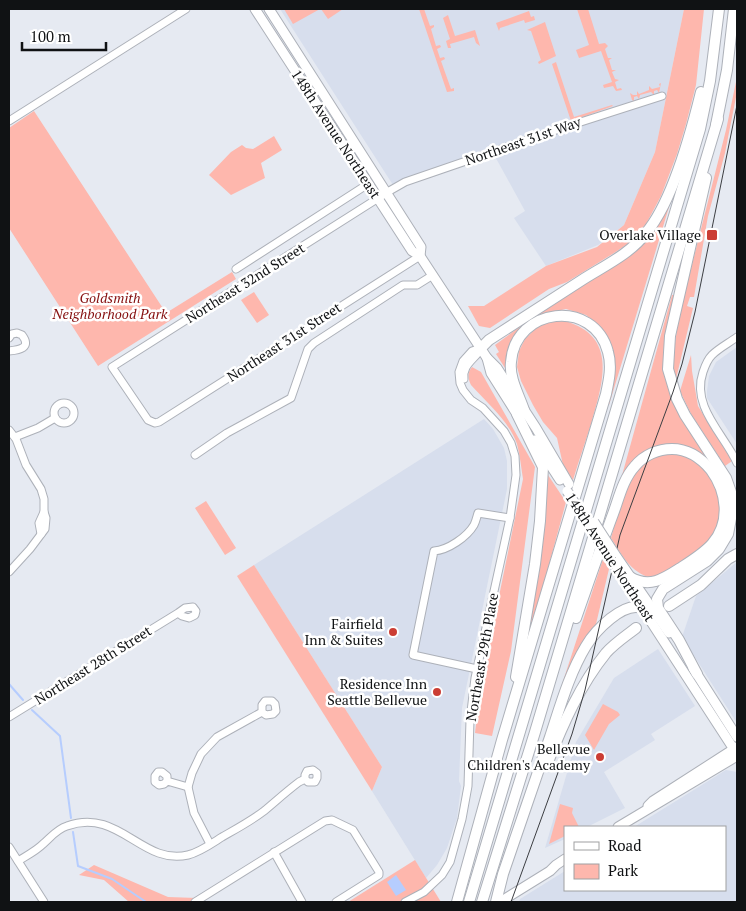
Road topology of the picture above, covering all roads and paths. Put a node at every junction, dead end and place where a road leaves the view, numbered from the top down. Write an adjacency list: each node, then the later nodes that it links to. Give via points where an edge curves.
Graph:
1 (186, 9): 9 (street)
2 (255, 9): 10 (main road, 148th Avenue Northeast)
3 (269, 9): 11 (main road, 148th Avenue Northeast)
4 (720, 9): 6 (highway)
5 (734, 9): 8 (highway)
6 (717, 31): 18 (highway, via 692,129 665,200 650,228 624,254); 67 (highway, via 700,129)
7 (662, 96): 11 (street, Northeast 31st Way, via 467,160)
8 (718, 119): 37 (highway, via 670,336 668,369 681,407 726,478 733,508 728,534 719,549 707,561 663,589 656,602); 42 (highway)
9 (9, 120)
10 (368, 184): 12 (main road, 148th Avenue Northeast); 14 (street, Northeast 32nd Street)
11 (386, 192): 12 (street, Northeast 31st Way); 13 (main road, 148th Avenue Northeast, via 421,247)
12 (378, 199): 13 (main road, 148th Avenue Northeast, via 412,251); 22 (street, Northeast 32nd Street, via 112,367)
13 (420, 256): 15 (main road, 148th Avenue Northeast); 22 (street, Northeast 31st Street, via 159,422)
14 (236, 269)
15 (433, 275): 18 (main road, 148th Avenue Northeast); 25 (street, via 417,285 403,285 314,343 308,349 292,398 227,433)
16 (737, 337): 26 (street, via 707,362 700,385 704,409)
17 (9, 338): 19 (street, via 17,333 25,342 21,350)
18 (481, 348): 20 (main road, 148th Avenue Northeast, via 491,373); 27 (street, Northeast 29th Place, via 463,361 460,383 471,400 504,431 511,443 516,475)
19 (9, 352)
20 (521, 412): 29 (main road, 148th Avenue Northeast, bridge); 44 (highway, via 543,464 542,488 532,585); 44 (highway, via 511,371 512,356 522,335 535,322 558,315 576,317 592,327 608,353 610,375 606,394)
21 (55, 418): 24 (street)
22 (148, 420)
23 (9, 430): 24 (street)
24 (15, 437): 30 (street, via 41,489 46,525)
25 (195, 456)
26 (737, 463)
27 (510, 518): 36 (street, Northeast 29th Place); 36 (street, via 478,513 467,534 449,547 434,551 413,655)
28 (737, 554): 32 (highway, via 701,585)
29 (613, 557): 31 (main road, 148th Avenue Northeast); 33 (main road, 148th Avenue Northeast)
30 (9, 572)
31 (630, 578): 37 (main road, 148th Avenue Northeast); 42 (highway, via 649,583 668,576 704,552 721,530 723,491 705,464 690,453 674,449 653,452 635,465 628,476)
32 (669, 606)
33 (642, 608): 45 (main road, 148th Avenue Northeast); 55 (highway, via 632,606 620,612 585,647 568,686)
34 (178, 612): 39 (street, Northeast 28th Street)
35 (636, 628): 55 (highway, via 607,653 573,705)
36 (477, 669): 66 (street, Northeast 29th Place, via 470,720 468,786 450,862 433,884)
37 (697, 674): 40 (main road, 148th Avenue Northeast)
38 (262, 712): 48 (street, via 209,744 196,763)
39 (9, 717)
40 (724, 717): 41 (main road); 43 (main road, 148th Avenue Northeast)
41 (737, 730)
42 (536, 732): 68 (highway)
43 (737, 737)
44 (502, 740): 60 (highway)
45 (736, 751): 49 (main road, via 659,804)
46 (305, 779): 50 (street, via 262,812)
47 (167, 781): 48 (street)
48 (188, 787): 50 (street, via 194,813)
49 (620, 826)
50 (210, 844): 54 (street, via 187,855 165,854 112,826 76,823 57,831)
51 (9, 847): 54 (street)
52 (274, 852): 58 (street); 64 (street); 65 (street, via 325,820 353,830 379,876)
53 (564, 860): 57 (main road)
54 (18, 861): 61 (street)
55 (510, 862): 59 (highway)
56 (564, 866): 57 (main road)
57 (550, 871): 59 (main road)
58 (208, 894): 62 (street); 63 (street)
59 (499, 897): 69 (highway)
60 (458, 899)
61 (44, 902)
62 (195, 902)
63 (213, 902)
64 (302, 902)
65 (336, 902)
66 (406, 902)
67 (470, 902)
68 (482, 902)
69 (496, 902)

